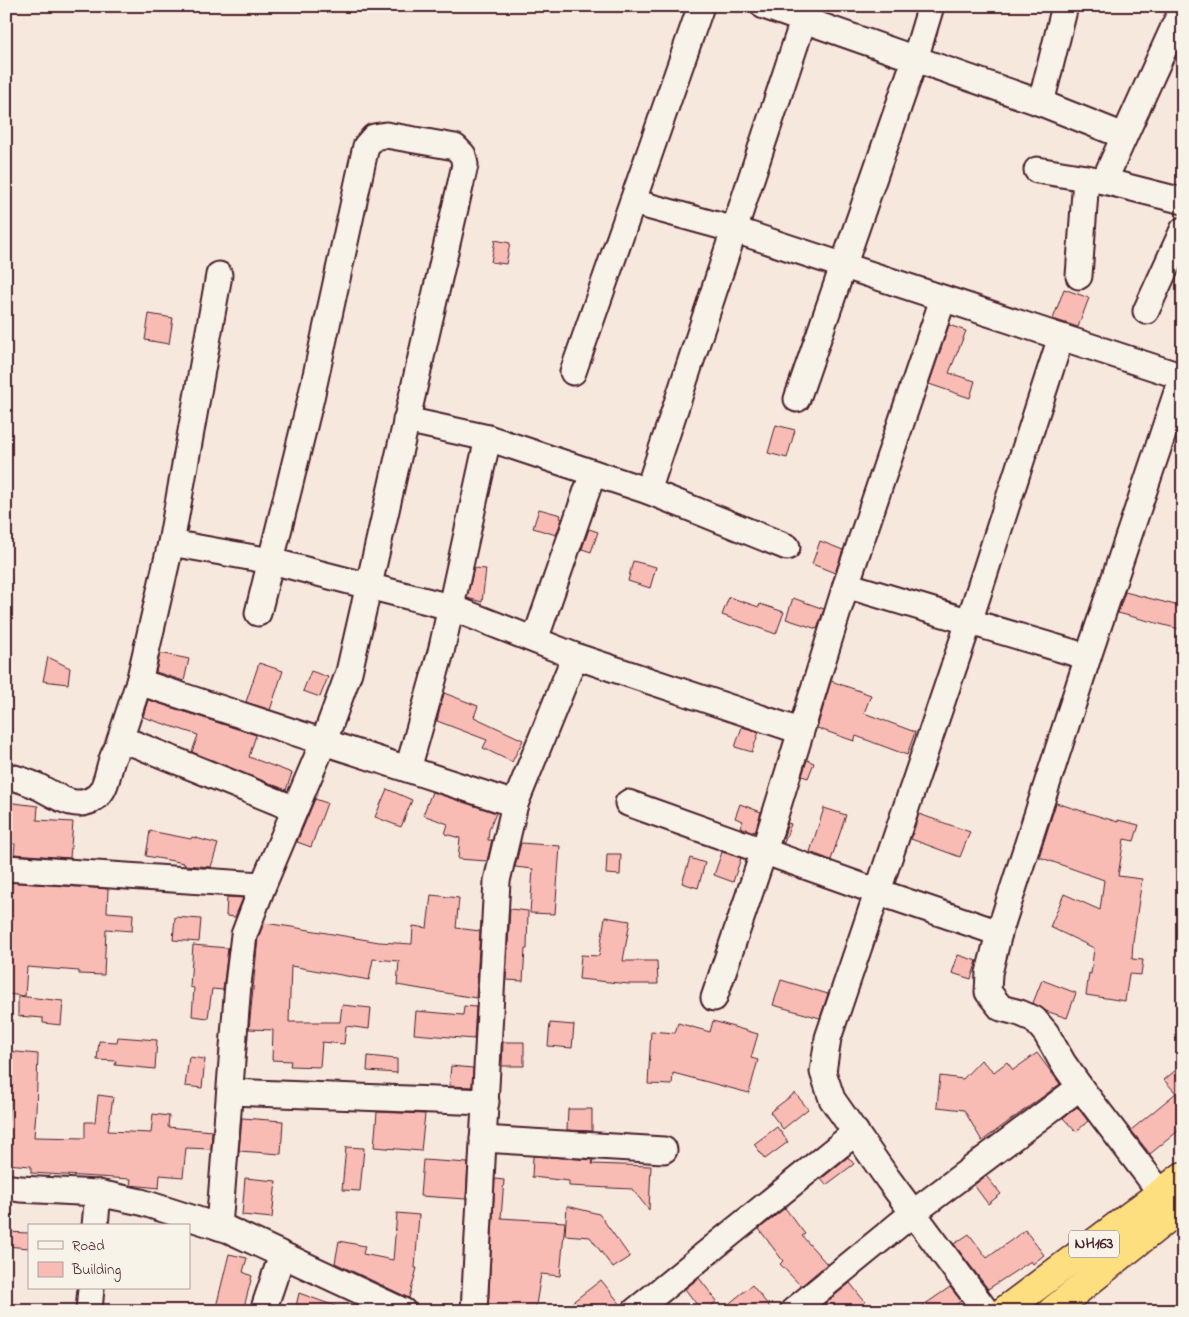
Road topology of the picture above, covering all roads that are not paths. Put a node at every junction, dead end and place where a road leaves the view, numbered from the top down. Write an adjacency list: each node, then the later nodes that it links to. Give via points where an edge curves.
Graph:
1 (701, 6): 13 (street)
2 (764, 6): 6 (street)
3 (931, 6): 7 (street)
4 (1065, 6): 8 (street)
5 (1183, 7): 9 (street)
6 (805, 13): 7 (street); 14 (street)
7 (915, 59): 8 (street); 16 (street)
8 (1041, 103): 9 (street)
9 (1124, 136): 11 (street)
10 (1037, 170): 11 (street)
11 (1095, 179): 12 (street); 18 (street)
12 (1183, 201)
13 (633, 202): 14 (street); 22 (street)
14 (734, 230): 16 (street); 28 (street)
15 (1183, 230): 20 (street)
16 (842, 266): 19 (street); 24 (street)
17 (219, 275): 29 (street)
18 (1079, 276)
19 (943, 299): 21 (street); 33 (street)
20 (1146, 311)
21 (1061, 337): 23 (street); 36 (street)
22 (572, 372)
23 (1182, 377): 39 (street)
24 (797, 399)
25 (406, 420): 26 (street); 31 (street, via 465,165 463,155 454,147 386,135 374,137 366,146 311,398); 32 (street)
26 (488, 438): 27 (street); 34 (street)
27 (593, 473): 28 (street); 37 (street)
28 (648, 491): 30 (street)
29 (172, 542): 31 (street); 40 (street)
30 (787, 547)
31 (271, 561): 32 (street); 35 (street)
32 (369, 585): 34 (street); 42 (street, via 349,672)
33 (846, 585): 36 (street); 41 (street)
34 (450, 607): 37 (street); 44 (street, via 441,652)
35 (258, 614)
36 (969, 622): 39 (street); 52 (street)
37 (535, 640): 38 (street)
38 (575, 656): 41 (street); 47 (street)
39 (1088, 658): 53 (street)
40 (139, 682): 42 (street); 43 (street)
41 (800, 731): 49 (street)
42 (324, 741): 44 (street); 48 (street)
43 (117, 749): 45 (street, via 104,788 96,797 82,804 62,800 20,779); 48 (street, via 125,743 136,744)
44 (408, 769): 47 (street)
45 (6, 776)
46 (628, 803): 49 (street)
47 (514, 804): 57 (street, via 497,880)
48 (295, 809): 51 (street)
49 (764, 851): 52 (street); 54 (street)
50 (6, 868): 51 (street)
51 (263, 885): 56 (street, via 244,935)
52 (878, 892): 53 (street); 58 (street, via 828,1038 823,1072 832,1099)
53 (999, 933): 55 (street, via 989,972 988,992 1001,1008 1034,1019)
54 (714, 998)
55 (1080, 1087): 64 (street); 65 (street)
56 (230, 1092): 57 (street); 67 (street)
57 (486, 1102): 59 (street)
58 (856, 1132): 65 (street); 74 (street)
59 (483, 1139): 60 (street); 73 (street)
60 (664, 1150)
61 (1183, 1176): 64 (highway, NH163)
62 (6, 1187): 63 (street)
63 (98, 1194): 66 (street); 67 (street, via 141,1202)
64 (1172, 1200): 77 (highway, NH163); 78 (highway, NH163)
65 (913, 1213): 75 (street); 76 (street)
66 (95, 1224)
67 (219, 1227): 68 (street)
68 (282, 1255): 70 (street); 72 (street)
69 (91, 1290): 71 (street)
70 (394, 1309)
71 (89, 1311)
72 (263, 1311)
73 (474, 1311)
74 (636, 1311)
75 (793, 1311)
76 (986, 1311)
77 (1004, 1311)
78 (1052, 1311)

